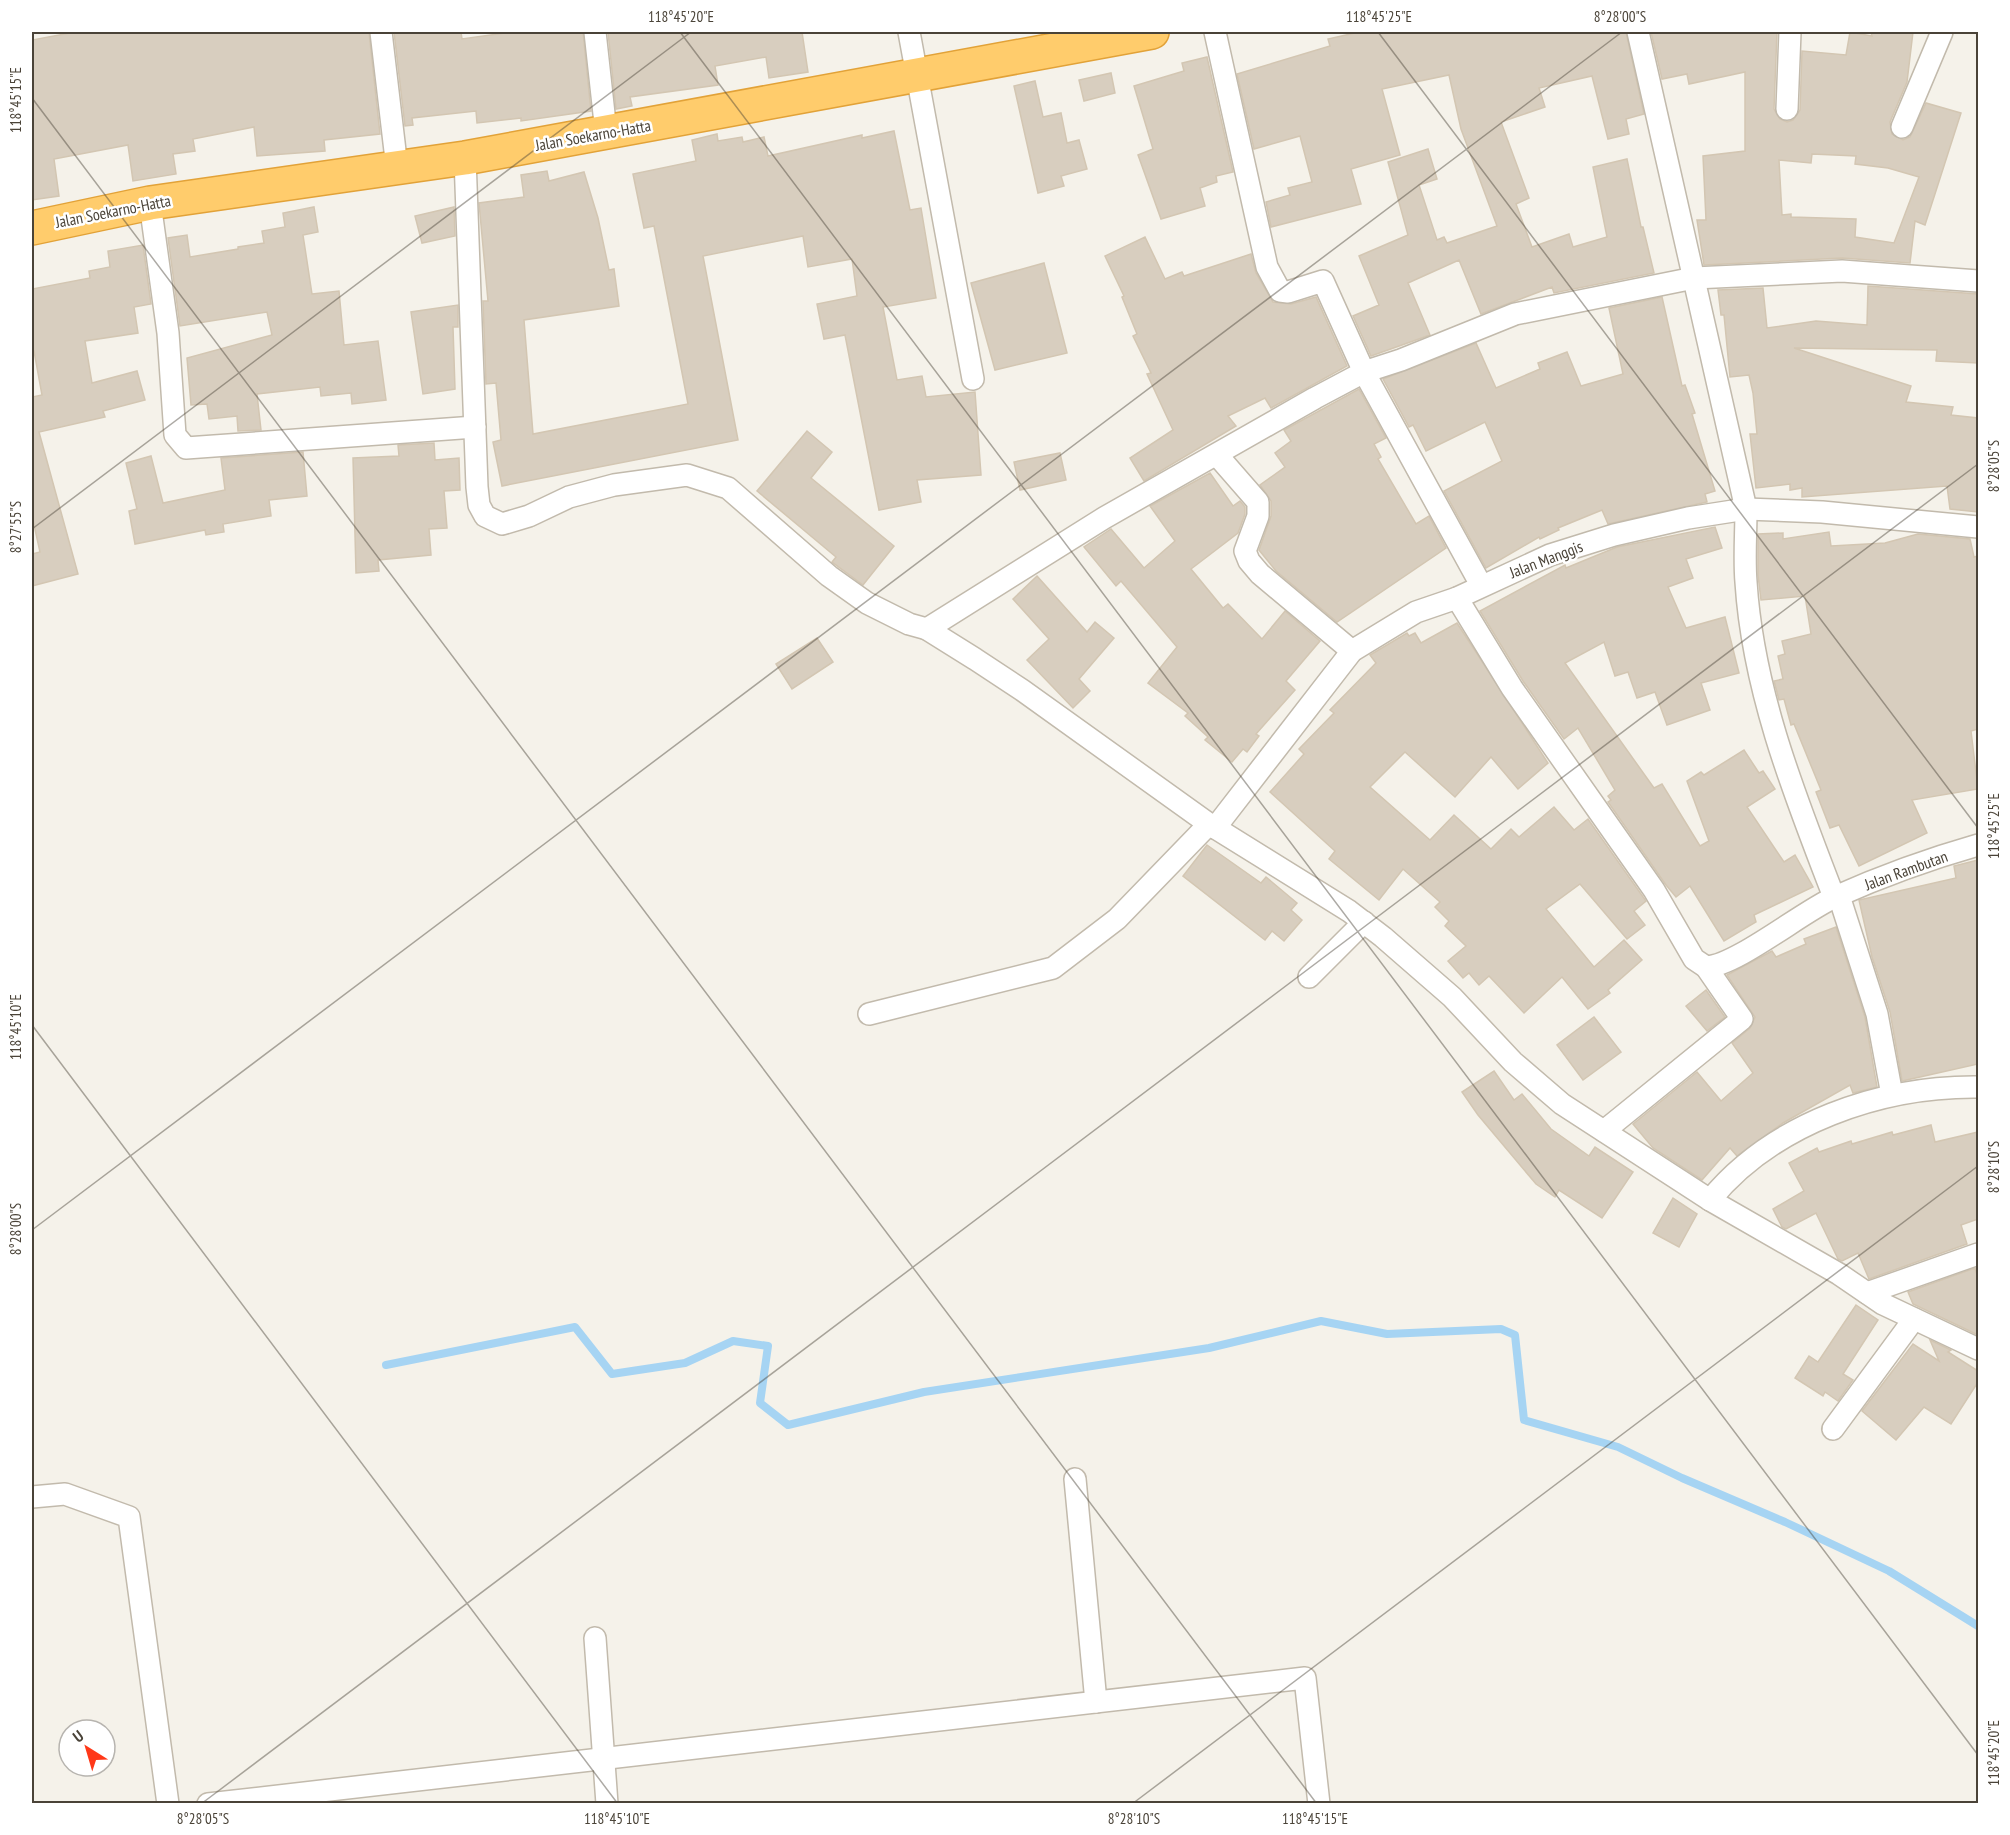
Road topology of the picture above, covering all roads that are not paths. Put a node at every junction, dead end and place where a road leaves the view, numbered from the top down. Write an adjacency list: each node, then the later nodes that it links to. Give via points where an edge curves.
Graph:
1 (381, 32): 14 (street)
2 (595, 32): 12 (street)
3 (909, 32): 9 (street)
4 (1152, 32): 9 (highway, Jalan Soekarno-Hatta)
5 (1215, 32): 19 (street, via 1273,282 1280,291 1288,292 1323,281)
6 (1638, 32): 17 (street)
7 (1790, 32): 10 (street)
8 (1942, 32): 11 (street)
9 (915, 74): 12 (highway, Jalan Soekarno-Hatta); 20 (street)
10 (1787, 109)
11 (1902, 127)
12 (606, 132): 13 (highway, Jalan Soekarno-Hatta)
13 (465, 158): 14 (highway, Jalan Soekarno-Hatta); 21 (street)
14 (397, 168): 15 (highway, Jalan Soekarno-Hatta)
15 (150, 203): 16 (highway, Jalan Soekarno-Hatta); 21 (street, via 168,333 175,435 186,448)
16 (32, 228)
17 (1694, 278): 18 (street, via 1842,271); 19 (street, via 1515,314); 23 (street)
18 (1978, 281)
19 (1364, 372): 22 (street); 25 (street)
20 (973, 379)
21 (475, 427): 27 (street, via 479,505 492,521 515,521 569,497 614,485 687,475 709,480 728,488 829,576 867,603)
22 (1217, 455): 27 (street, via 1104,518); 28 (street, via 1258,502 1258,516 1245,551 1249,561)
23 (1746, 509): 24 (street, Jalan Manggis); 25 (street, Jalan Manggis, via 1614,535 1550,555); 31 (street, via 1747,593 1769,712 1796,798)
24 (1978, 527)
25 (1481, 585): 26 (street, Jalan Manggis)
26 (1457, 598): 28 (street, Jalan Manggis, via 1416,612); 33 (street, via 1512,688 1654,890 1694,958)
27 (927, 629): 29 (street, via 1022,690)
28 (1352, 651): 29 (street, Jalan Manggis)
29 (1212, 826): 32 (street); 35 (street, Jalan Manggis, via 1117,919 1053,968)
30 (1978, 845): 31 (street, Jalan Rambutan, via 1921,861)
31 (1837, 896): 33 (street, Jalan Rambutan, via 1727,960); 37 (street, via 1877,1014)
32 (1364, 922): 34 (street); 38 (street, via 1452,997 1513,1062 1562,1104)
33 (1706, 967): 38 (street, via 1742,1020)
34 (1309, 977)
35 (869, 1014)
36 (1978, 1087): 37 (street)
37 (1892, 1095): 39 (street, via 1825,1117 1768,1148 1731,1175)
38 (1604, 1131): 39 (street)
39 (1710, 1200): 41 (street)
40 (1978, 1254): 41 (street)
41 (1867, 1293): 42 (street)
42 (1914, 1319): 43 (street); 44 (street)
43 (1978, 1349)
44 (1833, 1429)
45 (1075, 1479): 48 (street)
46 (32, 1497): 50 (street, via 65,1494 129,1516)
47 (595, 1638): 49 (street)
48 (1096, 1702): 49 (street); 53 (street, via 1305,1678)
49 (604, 1758): 51 (street); 52 (street)
50 (168, 1803)
51 (208, 1803)
52 (607, 1803)
53 (1319, 1803)

